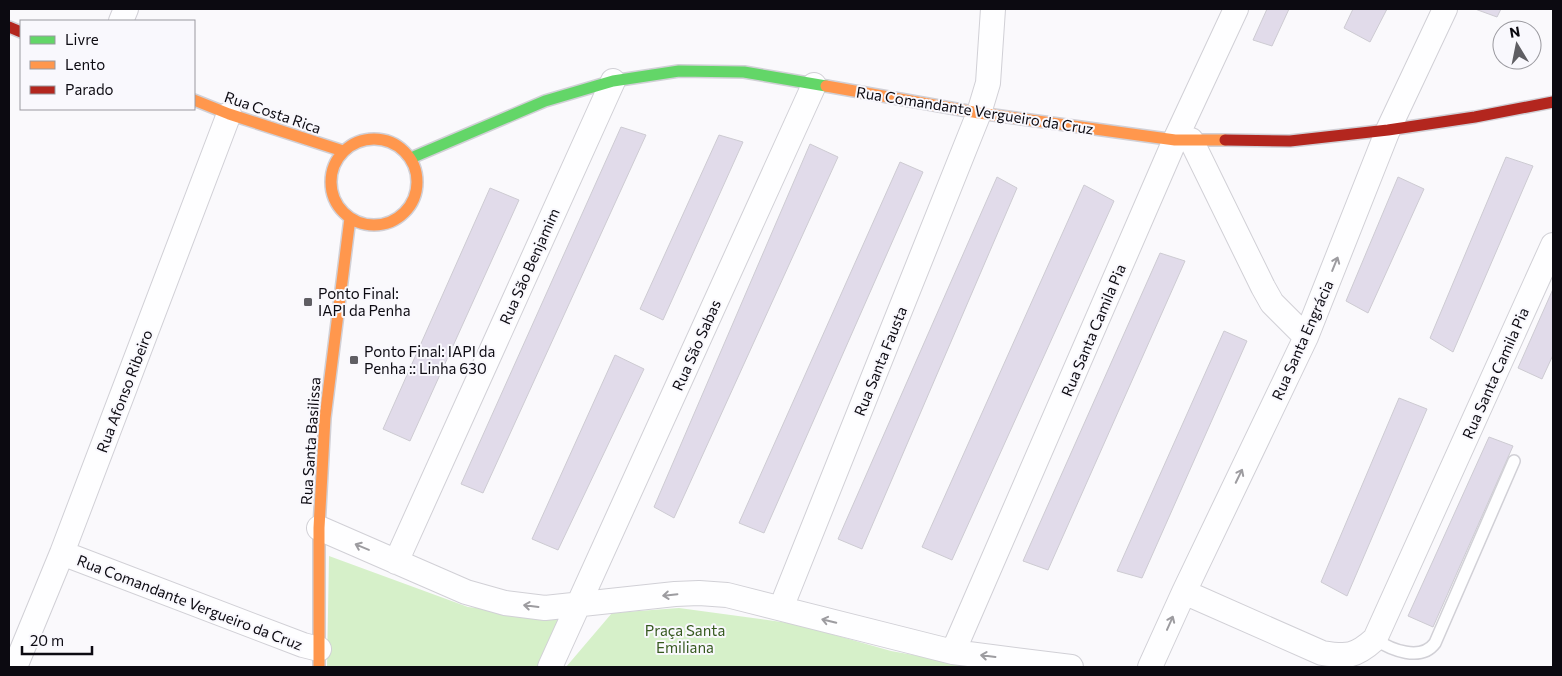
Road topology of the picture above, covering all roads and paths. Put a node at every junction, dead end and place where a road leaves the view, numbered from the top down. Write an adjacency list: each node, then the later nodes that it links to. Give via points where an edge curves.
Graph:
1 (993, 9): 8 (street, Rua Santa Fausta, via 988,83)
2 (1236, 9): 11 (street, Rua Santa Camila Pia)
3 (1444, 9): 10 (street, Rua Santa Engrácia)
4 (613, 81): 5 (street, Rua Comandante Vergueiro da Cruz, via 679,71 744,72); 13 (street, Rua Comandante Vergueiro da Cruz, via 545,101); 20 (street, Rua São Benjamim)
5 (814, 85): 8 (street, Rua Comandante Vergueiro da Cruz); 22 (street, Rua São Sabas)
6 (195, 100): 9 (street, Rua Costa Rica)
7 (1553, 102): 10 (street, Rua Comandante Vergueiro da Cruz, via 1475,118)
8 (979, 113): 11 (street, Rua Comandante Vergueiro da Cruz); 23 (street, Rua Santa Fausta)
9 (230, 114): 12 (street, Rua Costa Rica); 19 (street, Rua Afonso Ribeiro)
10 (1388, 130): 11 (street, Rua Comandante Vergueiro da Cruz, via 1290,141); 16 (street, Rua Santa Engrácia, one-way to 10)
11 (1183, 140): 16 (street, via 1268,295); 25 (street, Rua Santa Camila Pia)
12 (343, 151): 13 (street, via 359,141 378,139 397,144); 14 (street, via 333,168 331,187 337,205)
13 (411, 158): 14 (street, via 418,180 413,203 405,212 396,220 373,226)
14 (350, 218): 18 (street, Rua Santa Basilissa, via 325,418)
15 (1553, 245): 24 (street, Rua Santa Camila Pia)
16 (1306, 337): 21 (street, Rua Santa Engrácia, one-way to 16)
17 (1514, 461): 24 (lane, via 1431,649 1414,653 1385,646)
18 (319, 528): 20 (street, one-way to 18); 26 (street, Rua Santa Basilissa)
19 (62, 553): 26 (street, Rua Comandante Vergueiro da Cruz); 27 (street, Rua Afonso Ribeiro)
20 (396, 562): 22 (street, one-way to 20, via 545,608 505,603 466,592)
21 (1184, 592): 24 (street, Rua Santa Camila Pia, via 1322,653 1353,654); 30 (street, Rua Santa Engrácia, one-way to 21)
22 (579, 605): 23 (street, one-way to 22, via 699,592); 28 (street)
23 (781, 608): 25 (street, one-way to 23)
24 (1375, 638)
25 (954, 652): 29 (street, one-way to 25)
26 (319, 658)
27 (15, 667)
28 (550, 667)
29 (1071, 667)
30 (1150, 667)

